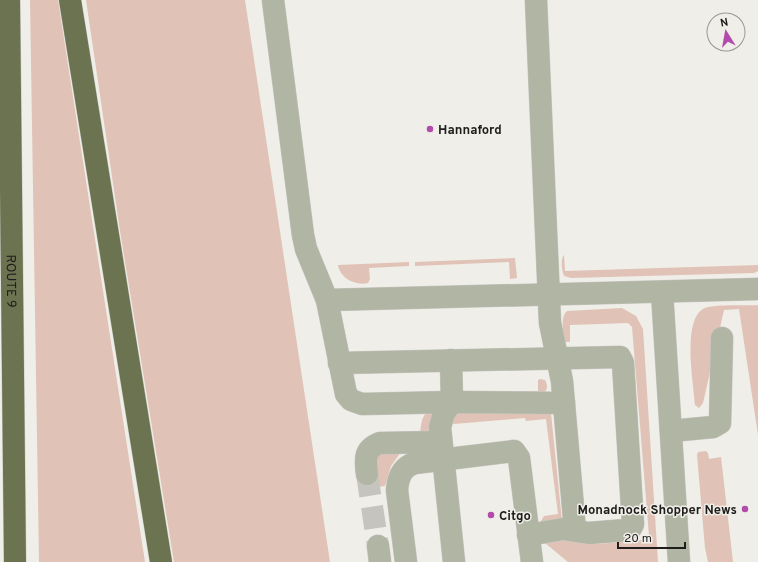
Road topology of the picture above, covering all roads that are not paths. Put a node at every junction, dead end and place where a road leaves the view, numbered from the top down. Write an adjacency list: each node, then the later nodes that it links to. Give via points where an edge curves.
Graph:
1 (9, 0): 20 (highway, ROUTE 9)
2 (70, 0): 21 (highway)
3 (273, 0): 8 (lane, via 303,235 306,249)
4 (536, 0): 7 (lane)
5 (758, 290): 6 (lane)
6 (662, 292): 7 (lane); 15 (lane)
7 (549, 295): 8 (lane); 10 (lane, via 550,322)
8 (327, 300): 12 (lane)
9 (722, 338): 15 (lane, via 720,424)
10 (557, 358): 11 (lane); 14 (lane); 18 (lane, via 620,356 623,363 633,524 626,530 589,533)
11 (451, 360): 12 (lane); 13 (lane)
12 (339, 363): 13 (lane, via 346,394 356,403)
13 (452, 402): 14 (lane); 16 (lane, via 442,420)
14 (564, 403): 18 (lane)
15 (672, 431): 24 (lane)
16 (442, 450): 17 (lane, via 380,443 368,451 365,459); 19 (lane, via 514,451 519,458); 22 (lane, via 409,465 402,470 398,480); 23 (lane)
17 (367, 474)
18 (575, 530): 19 (lane, via 563,529)
19 (533, 553)
20 (15, 562)
21 (161, 562)
22 (406, 562)
23 (454, 562)
24 (679, 562)

